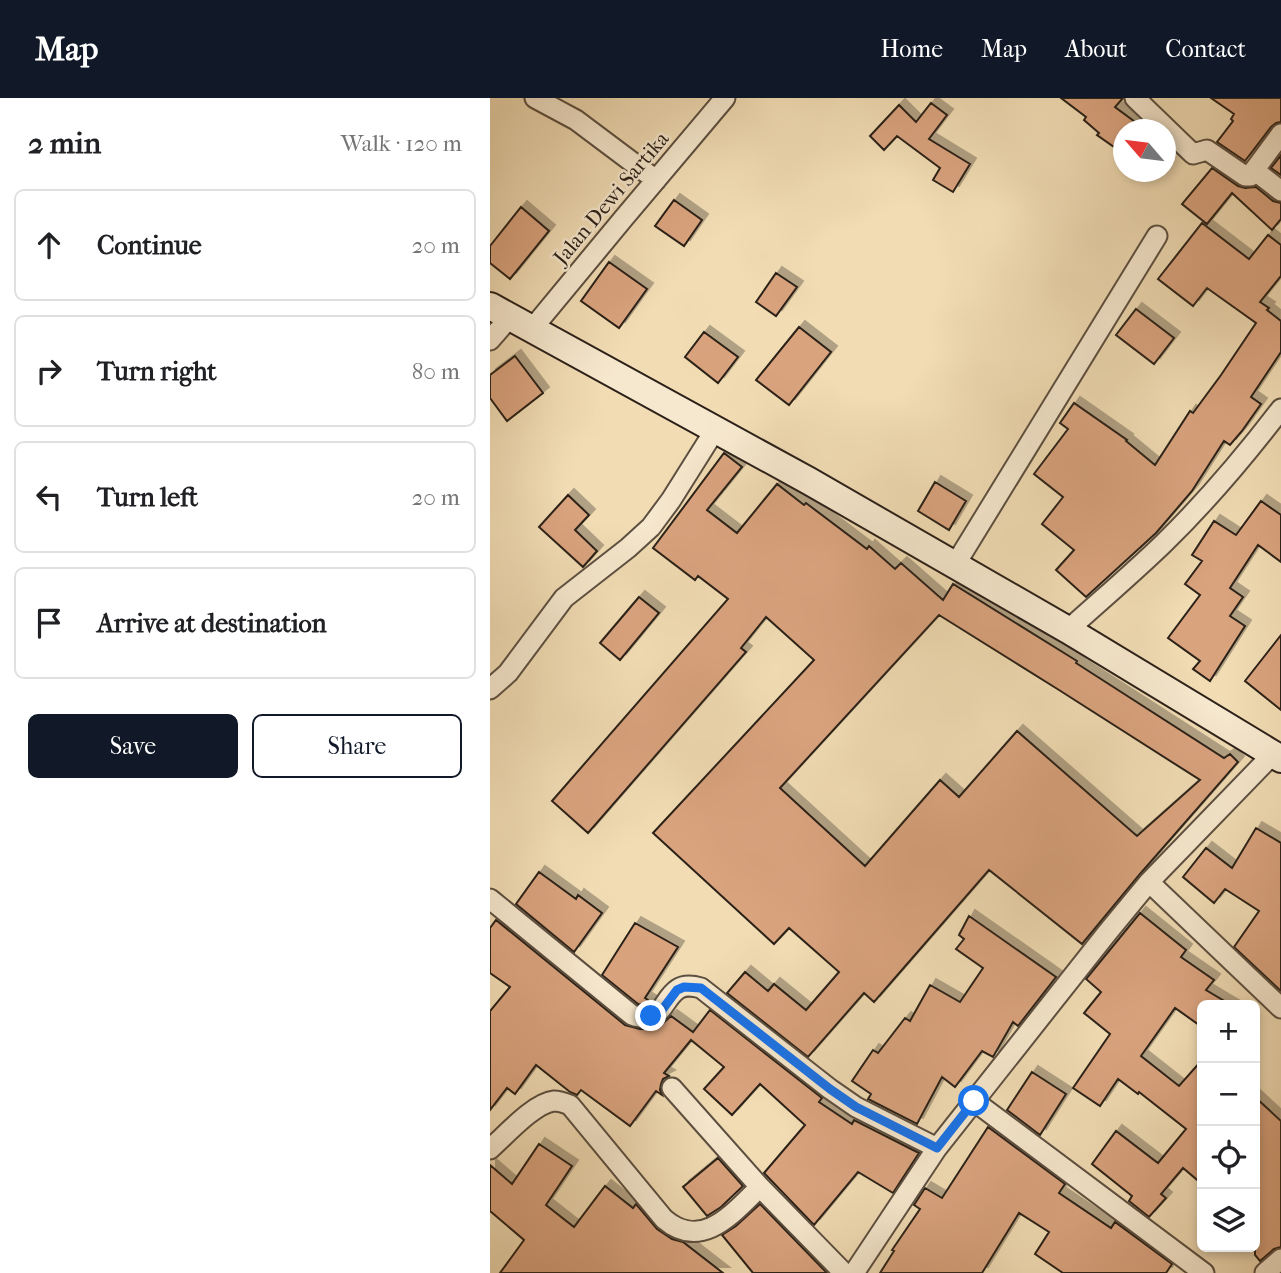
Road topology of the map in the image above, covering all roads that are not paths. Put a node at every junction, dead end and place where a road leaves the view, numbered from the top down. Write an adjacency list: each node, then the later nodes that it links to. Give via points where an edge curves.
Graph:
1 (535, 98): 6 (street, via 576,120)
2 (725, 98): 6 (street, Jalan Dewi Sartika)
3 (1135, 98): 5 (street, via 1193,154 1207,150 1245,176)
4 (1281, 134): 5 (street)
5 (1254, 170): 7 (street)
6 (656, 180): 9 (street, Jalan Dewi Sartika)
7 (1281, 191)
8 (1157, 236): 13 (street)
9 (511, 317): 10 (street, Jalan Dewi Sartika); 12 (main road)
10 (490, 340)
11 (1281, 409): 14 (street, via 1205,500)
12 (715, 430): 13 (main road); 15 (street, via 650,527 564,598 508,673)
13 (955, 565): 14 (main road)
14 (1068, 630): 16 (main road)
15 (490, 689)
16 (1277, 757): 17 (street)
17 (1149, 882): 19 (street); 21 (street)
18 (490, 899): 22 (street, via 632,1014 651,1016 662,1010 677,990 701,988 856,1107)
19 (1281, 1008)
20 (672, 1088): 24 (street)
21 (974, 1101): 22 (street); 28 (street)
22 (937, 1148): 27 (street)
23 (490, 1149): 24 (street, via 534,1110 557,1101 570,1105 664,1219 676,1227 688,1231 712,1228)
24 (760, 1187): 26 (street)
25 (1281, 1259): 29 (street)
26 (844, 1273)
27 (854, 1273)
28 (1203, 1273)
29 (1265, 1273)

